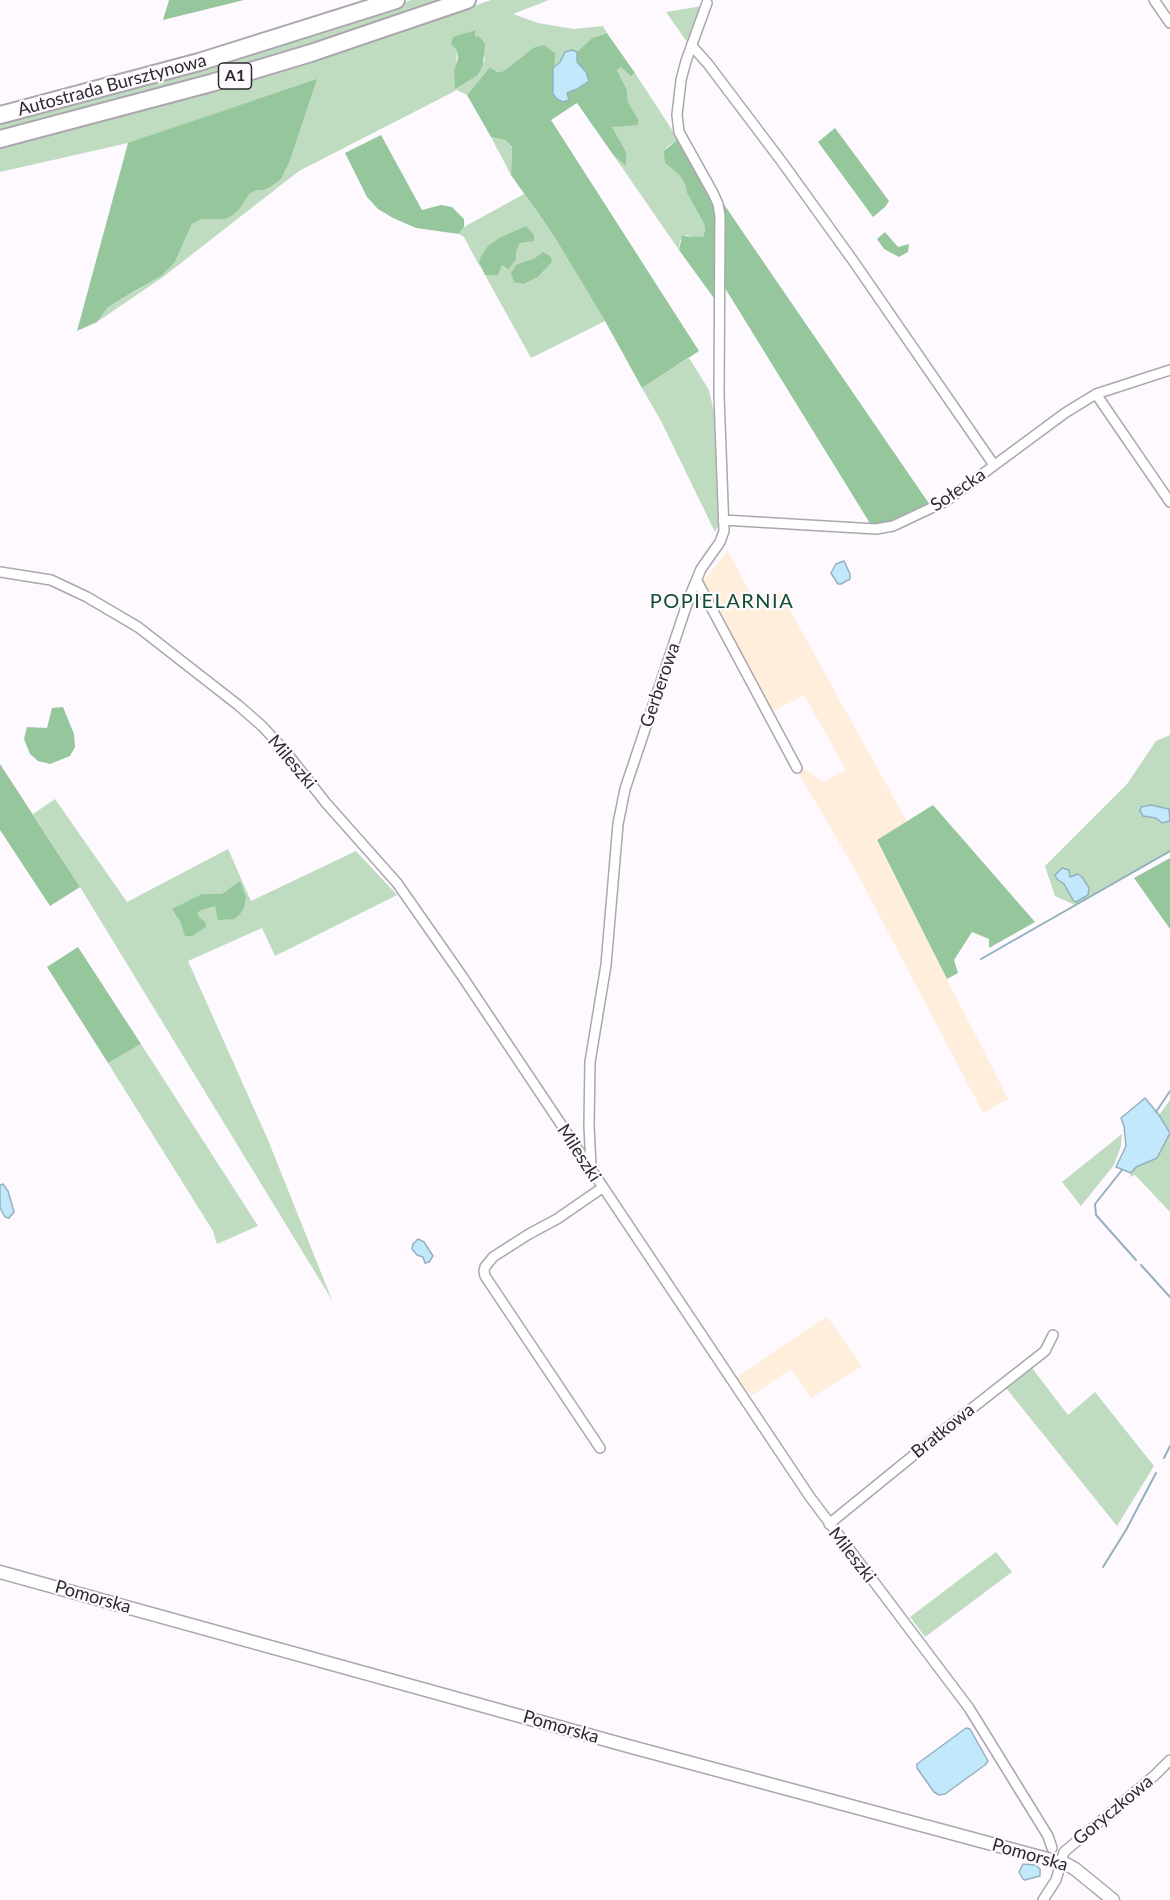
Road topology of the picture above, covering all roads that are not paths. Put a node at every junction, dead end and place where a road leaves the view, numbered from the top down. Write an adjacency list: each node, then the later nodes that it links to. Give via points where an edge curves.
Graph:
1 (396, 0): 7 (highway, Autostrada Bursztynowa / A1, via 199,62)
2 (467, 0): 8 (highway, Autostrada Bursztynowa / A1, via 211,83)
3 (1154, 0): 5 (street)
4 (707, 3): 6 (street, Gerberowa)
5 (1170, 23)
6 (692, 46): 11 (street, via 854,262); 13 (street, Gerberowa, via 681,80 678,123 684,143 718,204 720,216)
7 (0, 115)
8 (0, 139)
9 (1170, 370): 10 (street, Sołecka)
10 (1096, 394): 11 (street, Sołecka); 12 (street)
11 (994, 465): 13 (street, Sołecka, via 946,501 885,528)
12 (1170, 502)
13 (723, 520): 15 (street, Gerberowa, via 720,542)
14 (0, 572): 17 (street, Mileszki, via 51,580 122,616 262,726 397,883)
15 (697, 581): 16 (street); 17 (street, Gerberowa, via 625,789 618,824 606,965 590,1062)
16 (796, 768)
17 (591, 1171): 18 (street, Mileszki)
18 (602, 1188): 20 (street, via 493,1257 484,1271); 21 (street, Mileszki)
19 (1053, 1335): 21 (street, Bratkowa, via 1045,1351)
20 (600, 1448)
21 (829, 1524): 24 (street, Mileszki, via 964,1701)
22 (0, 1572): 24 (street, Pomorska, via 617,1743)
23 (1170, 1760): 24 (street, Goryczkowa)
24 (1056, 1855): 25 (street, via 1056,1880); 26 (street, Pomorska)
25 (1043, 1900)
26 (1113, 1900)

